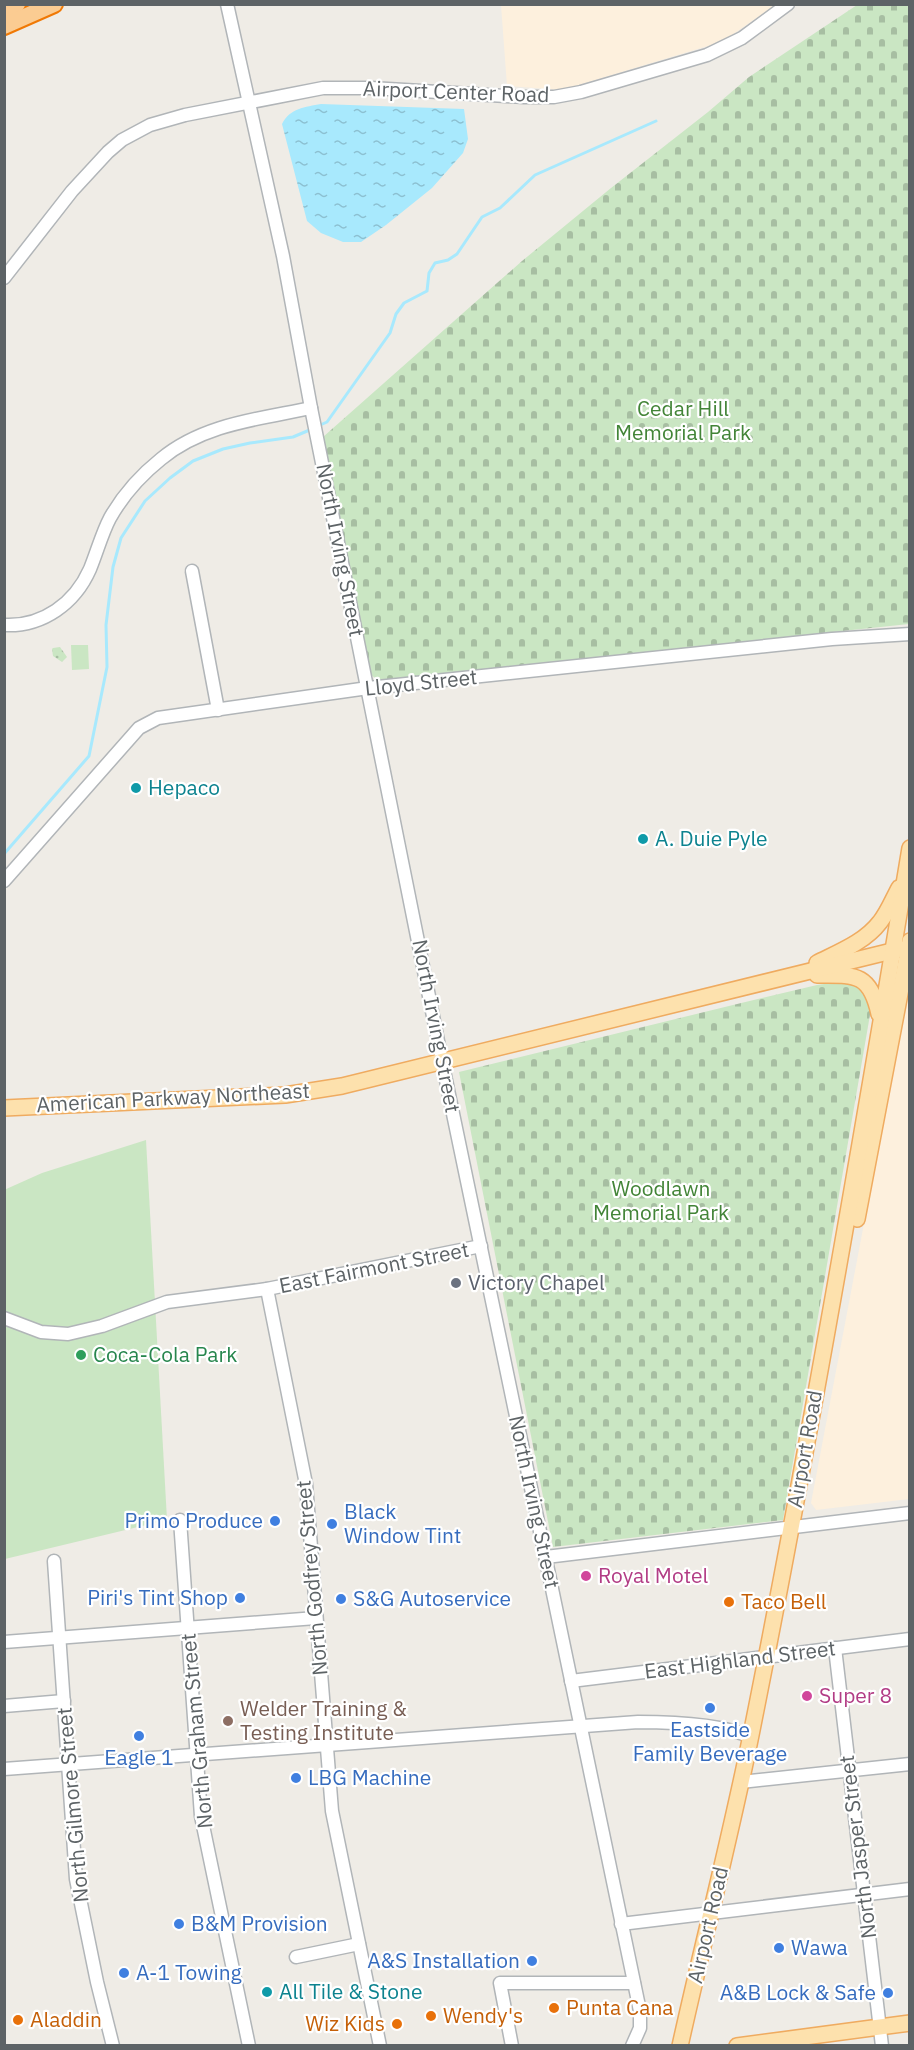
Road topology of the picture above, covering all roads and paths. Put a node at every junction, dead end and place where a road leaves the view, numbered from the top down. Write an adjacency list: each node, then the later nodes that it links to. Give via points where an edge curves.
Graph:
1 (17, 4): 5 (highway)
2 (54, 4): 6 (highway)
3 (227, 4): 7 (street, North Irving Street)
4 (788, 4): 7 (street, Airport Center Road, via 742,38 707,56 554,97 323,88)
5 (4, 10)
6 (4, 26)
7 (249, 102): 8 (street, Airport Center Road, via 167,119 122,140 72,191); 9 (street, North Irving Street)
8 (4, 278)
9 (311, 408): 11 (street, via 216,429 164,456 119,504 89,571 72,598 39,620); 13 (street, North Irving Street)
10 (192, 571): 14 (street)
11 (4, 625)
12 (909, 634): 13 (street, Lloyd Street)
13 (368, 688): 14 (street, Lloyd Street); 22 (street, North Irving Street)
14 (218, 710): 17 (street, Lloyd Street, via 159,718 139,728)
15 (909, 848): 16 (main road, Airport Road)
16 (905, 876): 19 (main road, Airport Road); 20 (main road, via 876,927 854,944)
17 (4, 880)
18 (909, 944): 19 (main road); 29 (main road, Airport Road)
19 (893, 951): 20 (main road); 21 (main road, Airport Road)
20 (796, 974): 21 (main road, via 847,975 859,979 872,990); 22 (main road, American Parkway Northeast)
21 (880, 1020): 29 (main road, Airport Road)
22 (442, 1061): 23 (main road, American Parkway Northeast, via 342,1086 285,1095); 24 (street, North Irving Street)
23 (4, 1108)
24 (481, 1246): 25 (street, East Fairmont Street); 30 (street, North Irving Street)
25 (267, 1289): 26 (street, East Fairmont Street, via 167,1302 68,1334 41,1332); 32 (street, North Godfrey Street, via 306,1484)
26 (4, 1318)
27 (909, 1513): 29 (street)
28 (180, 1520): 33 (street, North Graham Street)
29 (795, 1526): 30 (street); 38 (main road, Airport Road)
30 (546, 1557): 39 (street, North Irving Street)
31 (54, 1561): 34 (street, North Gilmore Street)
32 (316, 1618): 33 (street); 44 (street, North Godfrey Street)
33 (188, 1627): 34 (street); 45 (street, North Graham Street)
34 (60, 1637): 36 (street); 40 (street, North Gilmore Street)
35 (909, 1639): 37 (street, East Highland Street)
36 (4, 1642)
37 (835, 1648): 38 (street, East Highland Street); 49 (street, North Jasper Street)
38 (771, 1656): 39 (street, East Highland Street); 43 (main road, Airport Road); 50 (main road, Airport Road)
39 (571, 1681): 42 (street, North Irving Street)
40 (64, 1701): 41 (street); 46 (street, North Gilmore Street)
41 (4, 1706)
42 (581, 1727): 43 (street, via 661,1722 740,1732); 44 (street); 54 (street, North Irving Street)
43 (751, 1737): 50 (main road, Airport Road)
44 (326, 1745): 45 (street); 55 (street, North Godfrey Street, via 332,1811)
45 (197, 1755): 46 (street); 62 (street, North Graham Street, via 201,1816)
46 (68, 1764): 48 (street); 61 (street, North Gilmore Street, via 76,1880)
47 (909, 1764): 49 (street)
48 (4, 1769)
49 (850, 1771): 50 (street); 52 (street, North Jasper Street)
50 (745, 1782): 53 (main road, Airport Road)
51 (909, 1889): 52 (street)
52 (863, 1895): 53 (street); 59 (street, North Jasper Street)
53 (716, 1912): 54 (street); 66 (main road, Airport Road); 67 (main road, Airport Road)
54 (621, 1924): 57 (street, North Irving Street)
55 (359, 1944): 56 (street); 63 (street, North Godfrey Street)
56 (296, 1957)
57 (634, 1983): 64 (street, via 500,1983); 65 (street, North Irving Street, via 641,2022)
58 (909, 2023): 59 (main road)
59 (879, 2028): 60 (main road); 69 (street, North Jasper Street)
60 (753, 2045): 68 (main road)
61 (113, 2046)
62 (249, 2046)
63 (380, 2046)
64 (512, 2046)
65 (632, 2046)
66 (680, 2046)
67 (690, 2046)
68 (737, 2046)
69 (882, 2046)

